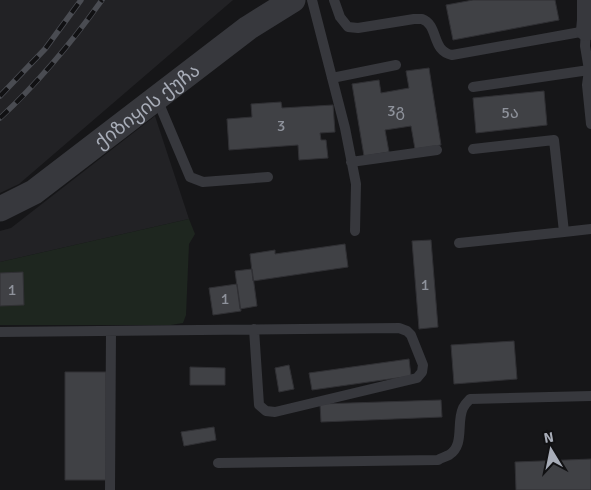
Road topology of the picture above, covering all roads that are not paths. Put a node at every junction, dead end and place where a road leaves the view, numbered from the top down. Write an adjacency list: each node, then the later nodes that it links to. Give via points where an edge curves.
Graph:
1 (293, 0): 11 (street, ქიზიყის ქუჩა, via 248,28)
2 (312, 0): 8 (lane)
3 (334, 0): 5 (lane, via 340,18 348,27 423,20 430,25 442,52 452,55)
4 (587, 0): 5 (street)
5 (588, 24): 7 (lane, via 585,46)
6 (396, 65): 8 (lane)
7 (589, 70): 9 (lane); 10 (lane)
8 (332, 78): 15 (lane)
9 (589, 85): 12 (lane)
10 (473, 87)
11 (156, 98): 16 (lane, via 190,177 203,182); 17 (street, ქიზიყის ქუჩა, via 34,192)
12 (591, 124)
13 (473, 149): 20 (lane, via 554,140)
14 (437, 150): 15 (lane)
15 (351, 162): 19 (lane, via 356,184)
16 (268, 177)
17 (0, 209)
18 (591, 229): 20 (lane)
19 (355, 230)
20 (564, 232): 21 (lane)
21 (459, 243)
22 (254, 330): 22 (lane, via 399,328 411,335 423,364 422,372 417,378 275,412 266,411 260,405); 23 (lane)
23 (111, 331): 24 (lane); 27 (lane)
24 (0, 332)
25 (591, 396): 26 (lane, via 470,399 460,414 455,449 438,460)
26 (218, 464)
27 (110, 490)

